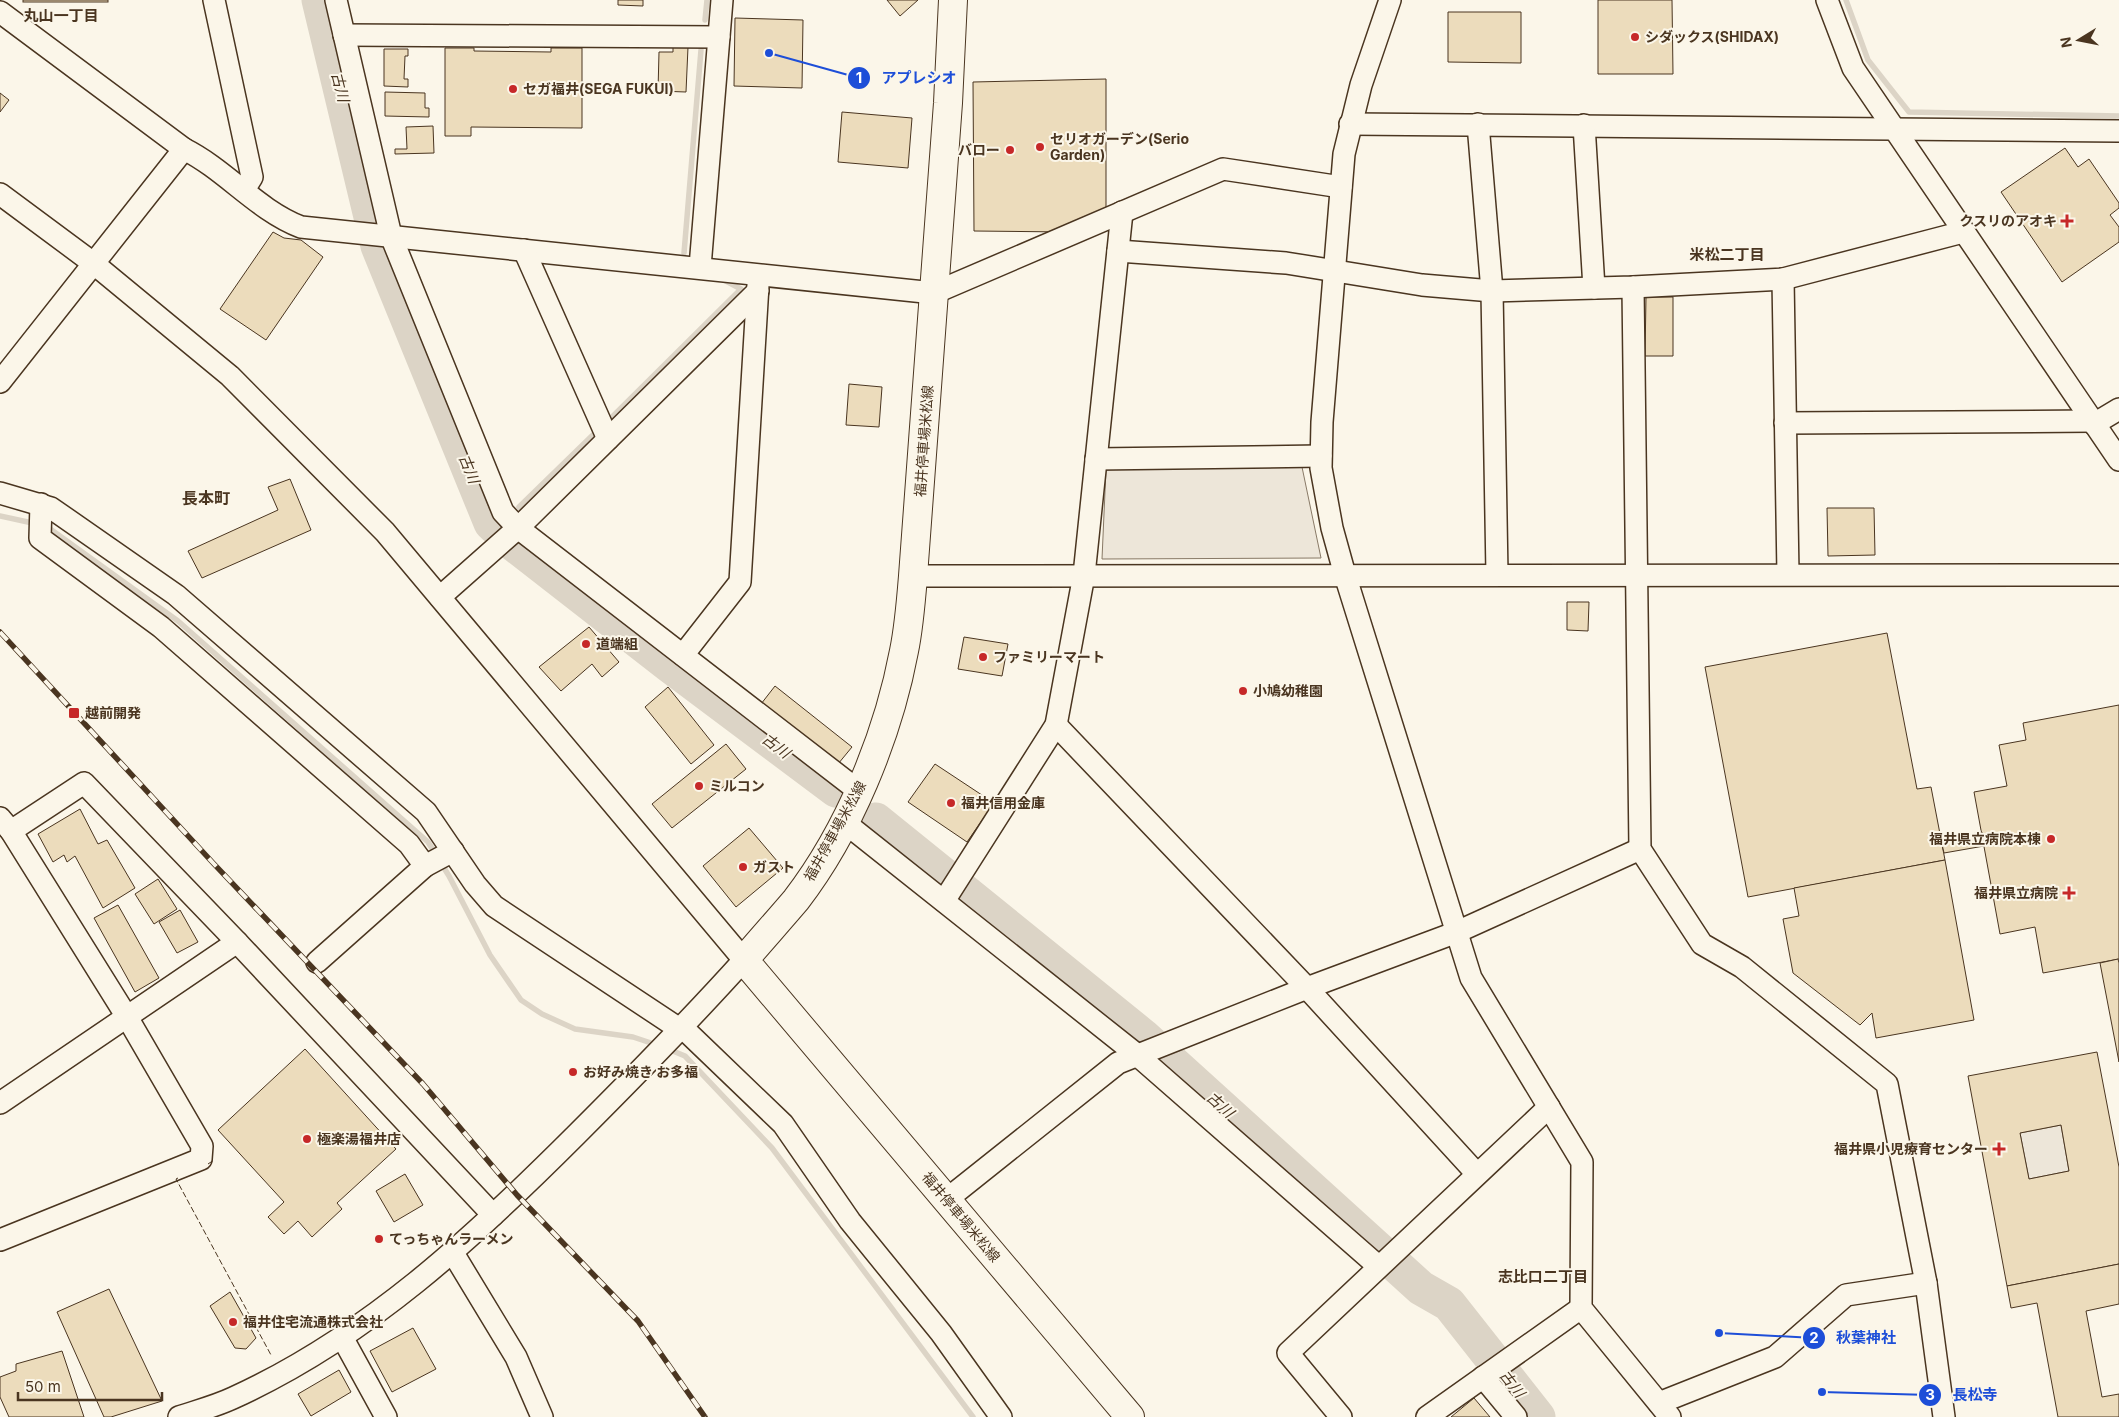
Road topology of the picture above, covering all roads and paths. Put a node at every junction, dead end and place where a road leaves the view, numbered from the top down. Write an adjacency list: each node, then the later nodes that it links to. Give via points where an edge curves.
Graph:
1 (214, 0): 17 (street, via 252,178)
2 (336, 0): 8 (street)
3 (722, 0): 9 (street)
4 (953, 0): 32 (main road, 福井停車場米松線)
5 (1390, 0): 10 (street)
6 (1827, 0): 13 (street, via 1853,68)
7 (0, 12): 15 (street)
8 (344, 35): 9 (street); 21 (street)
9 (719, 37): 25 (street)
10 (1350, 124): 11 (street); 16 (street)
11 (1478, 124): 12 (street); 31 (street)
12 (1584, 126): 13 (street); 30 (street)
13 (1894, 128): 14 (street); 20 (street)
14 (2119, 131)
15 (184, 149): 17 (street); 24 (street)
16 (1341, 187): 19 (street, via 1223,169); 26 (street)
17 (244, 190): 21 (street, via 282,219 301,227)
18 (0, 194): 24 (street)
19 (1122, 212): 23 (street); 32 (street)
20 (1964, 232): 27 (street); 36 (street)
21 (391, 236): 22 (street); 43 (street, via 503,512)
22 (524, 250): 25 (street); 37 (street)
23 (1118, 251): 26 (street, via 1286,263); 39 (street)
24 (93, 263): 33 (street); 51 (street, via 230,376 386,532)
25 (700, 267): 28 (street)
26 (1335, 271): 31 (street, via 1422,285); 38 (street)
27 (1783, 279): 29 (street); 35 (street)
28 (758, 282): 32 (street); 37 (street); 52 (street, via 740,582)
29 (1633, 287): 30 (street); 45 (street)
30 (1594, 288): 31 (street)
31 (1492, 291): 44 (street)
32 (934, 293): 49 (main road, 福井停車場米松線)
33 (0, 382)
34 (2119, 409): 36 (street)
35 (1785, 423): 36 (street); 46 (street)
36 (2093, 423): 40 (street)
37 (608, 439): 43 (street)
38 (1322, 456): 39 (street); 47 (street, via 1321,468 1332,528)
39 (1096, 460): 50 (street)
40 (2119, 460)
41 (0, 493): 42 (street)
42 (41, 504): 58 (street, via 176,595 426,812); 59 (street, via 40,538 161,628 409,844)
43 (518, 528): 51 (street); 52 (street)
44 (1497, 574): 45 (street); 47 (street)
45 (1636, 574): 46 (street); 57 (street)
46 (1788, 574): 48 (street)
47 (1345, 575): 50 (street); 61 (street)
48 (2119, 575)
49 (913, 576): 50 (street); 54 (main road, 福井停車場米松線, via 899,676 880,741)
50 (1084, 576): 53 (street)
51 (440, 597): 63 (street)
52 (683, 655): 54 (street)
53 (1056, 724): 60 (street); 65 (street)
54 (860, 792): 55 (main road, 福井停車場米松線)
55 (844, 822): 60 (street); 63 (main road, 福井停車場米松線, via 796,899)
56 (6, 831): 62 (street, via 84,783); 66 (street)
57 (1640, 849): 61 (street); 77 (street, via 1702,944 1742,966 1887,1084)
58 (453, 851): 59 (street); 67 (street, via 494,906)
59 (425, 866): 64 (street)
60 (944, 901): 68 (street)
61 (1457, 932): 65 (street); 70 (street, via 1471,978)
62 (237, 942): 66 (street); 73 (street)
63 (744, 960): 67 (street); 72 (main road, 福井停車場米松線)
64 (317, 962)
65 (1307, 988): 68 (street); 71 (street)
66 (127, 1017): 69 (street); 74 (street, via 202,1146 200,1159)
67 (682, 1029): 73 (street); 85 (street, via 783,1124 850,1221 941,1332)
68 (1136, 1054): 72 (street, via 1118,1063); 76 (street)
69 (0, 1103)
70 (1549, 1107): 71 (street); 78 (street, via 1582,1162)
71 (1477, 1174): 76 (street)
72 (946, 1200): 86 (main road, 福井停車場米松線)
73 (493, 1215): 75 (street)
74 (0, 1240)
75 (453, 1253): 79 (street, via 400,1298); 84 (street, via 516,1358)
76 (1378, 1266): 87 (street, via 1288,1353)
77 (1926, 1282): 81 (street, via 1846,1295 1775,1357); 90 (street)
78 (1581, 1308): 80 (street); 81 (street)
79 (342, 1338): 82 (street, via 232,1398); 83 (street)
80 (1483, 1377): 88 (street); 89 (street)
81 (1664, 1410)
82 (179, 1417)
83 (386, 1417)
84 (542, 1417)
85 (1001, 1417)
86 (1130, 1417)
87 (1341, 1417)
88 (1427, 1417)
89 (1516, 1417)
90 (1944, 1417)

